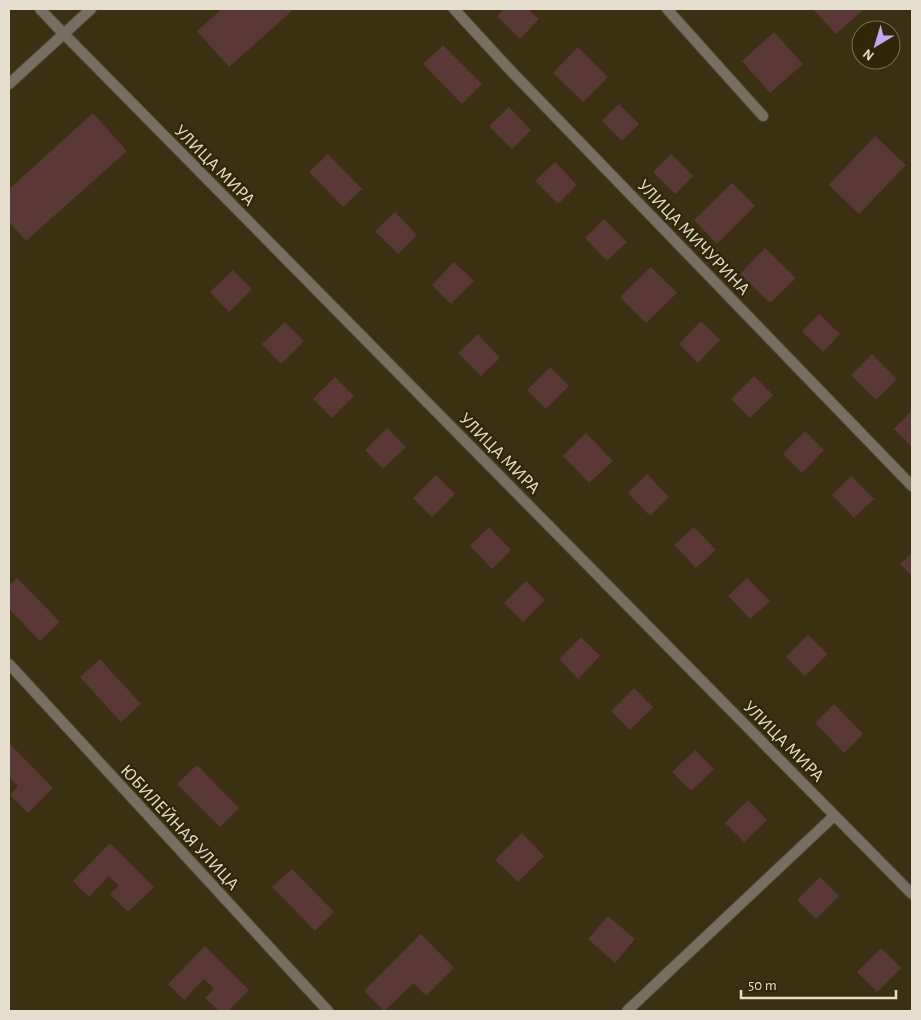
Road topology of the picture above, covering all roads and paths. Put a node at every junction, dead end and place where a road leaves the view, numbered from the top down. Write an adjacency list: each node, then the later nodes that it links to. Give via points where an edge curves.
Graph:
1 (40, 9): 5 (street, УЛИЦА МИРА)
2 (91, 9): 5 (street)
3 (454, 9): 8 (street, УЛИЦА МИЧУРИНА)
4 (667, 9): 7 (street)
5 (64, 34): 6 (street); 10 (street, УЛИЦА МИРА)
6 (9, 84)
7 (763, 116)
8 (912, 486)
9 (9, 664): 12 (street, ЮБИЛЕЙНАЯ УЛИЦА)
10 (834, 816): 11 (street, УЛИЦА МИРА); 13 (street)
11 (912, 894)
12 (328, 1011)
13 (627, 1011)

